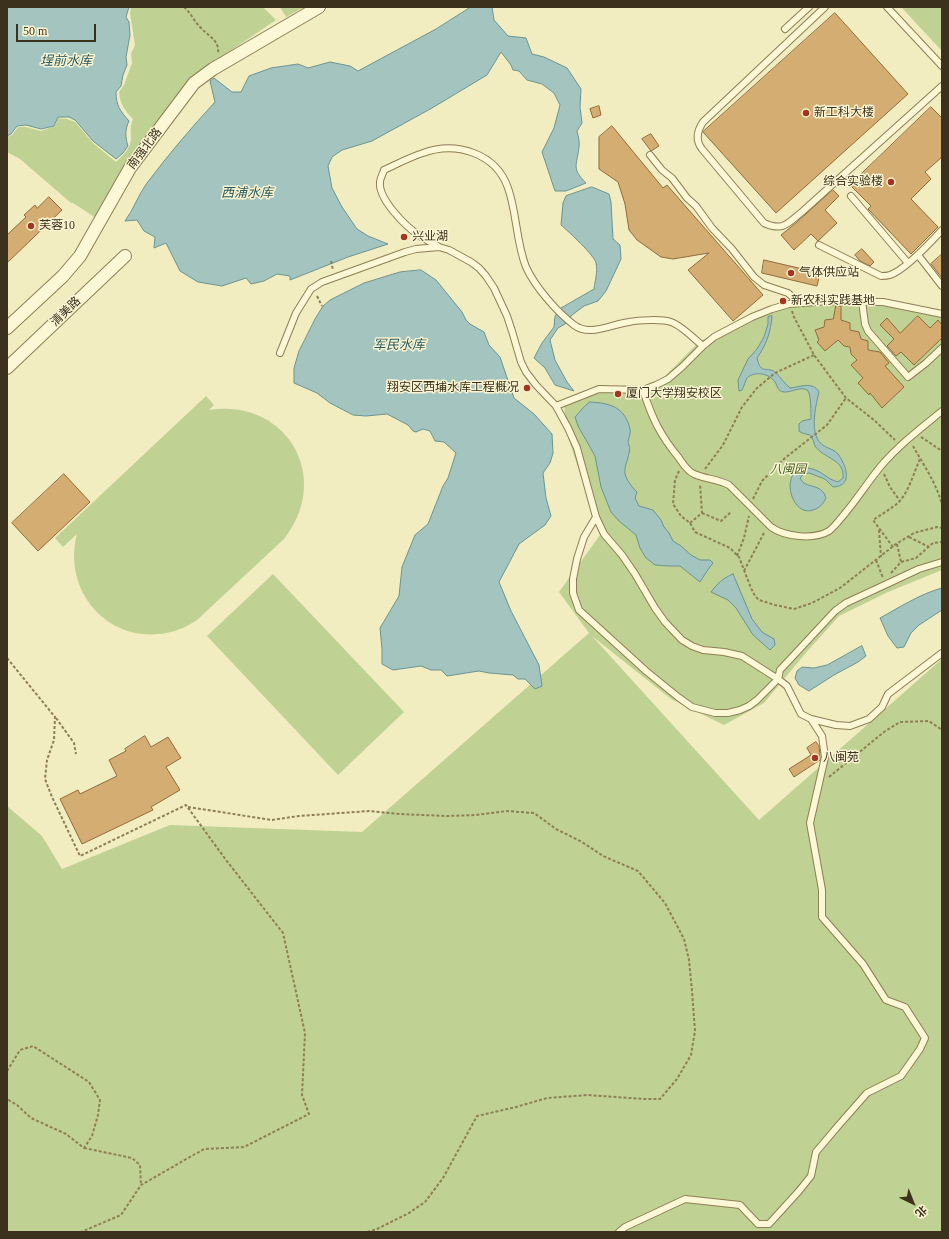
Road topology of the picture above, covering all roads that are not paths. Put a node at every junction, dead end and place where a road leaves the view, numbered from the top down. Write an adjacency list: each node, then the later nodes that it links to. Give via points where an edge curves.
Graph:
1 (319, 7): 20 (street, 南强北路, via 194,83 130,168 80,256 63,276)
2 (808, 7): 5 (lane)
3 (825, 7): 7 (lane, via 703,122 698,130 698,144 702,150 764,223 784,226)
4 (887, 7): 6 (lane)
5 (785, 29)
6 (942, 66)
7 (942, 86)
8 (650, 155): 17 (lane, via 754,277 764,285 788,293)
9 (851, 196): 15 (lane)
10 (942, 230): 13 (lane)
11 (819, 245): 15 (lane, via 881,276 889,276)
12 (439, 247): 21 (lane, via 406,224 382,194 380,182 384,170 423,152 458,148 480,155 499,170 508,188 526,267 556,308 575,326 591,330 647,320 671,322); 23 (lane, via 405,252 313,287 296,313); 26 (lane, via 470,262 486,276 506,316 526,372)
13 (918, 255): 15 (lane); 16 (lane)
14 (125, 256): 24 (street, 清美路)
15 (908, 263)
16 (942, 286)
17 (798, 302): 18 (lane); 21 (lane, via 752,317)
18 (862, 302): 19 (lane, via 883,302); 22 (lane, via 868,331 908,377)
19 (942, 314)
20 (7, 328)
21 (703, 346): 25 (lane, via 668,378)
22 (942, 348)
23 (280, 353)
24 (7, 368)
25 (643, 390): 26 (lane, via 599,389); 27 (lane, via 657,428 688,470 729,486 769,525 790,536 829,531 900,445)
26 (556, 406): 28 (lane, via 577,448)
27 (942, 411)
28 (596, 517): 31 (lane, via 604,534 622,555 655,608 682,640 702,650 742,656); 31 (lane, via 584,537 577,559 573,593 579,610 646,671 692,707 715,713 728,713 749,706)
29 (942, 562): 31 (lane, via 919,569 846,603 835,611 780,670)
30 (942, 653): 32 (lane, via 888,694 882,707 869,719 850,726)
31 (778, 679): 32 (lane, via 787,686 801,714)
32 (811, 719): 33 (lane, via 822,736 825,757 810,823 822,890 822,917 862,964 886,1000 905,1007 925,1038 901,1076 867,1093 816,1152 811,1176 769,1224 758,1224 740,1205 684,1199)
33 (619, 1232)

